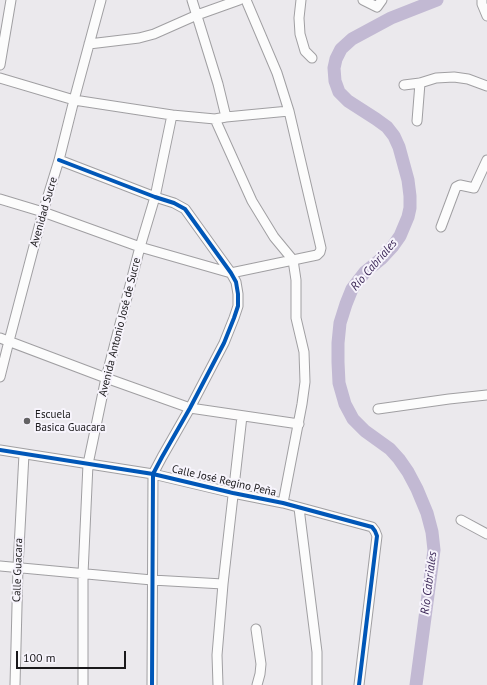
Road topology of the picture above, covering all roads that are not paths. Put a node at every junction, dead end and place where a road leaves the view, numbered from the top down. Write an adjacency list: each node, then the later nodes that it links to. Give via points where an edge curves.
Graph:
1 (11, 0): 14 (street)
2 (101, 0): 12 (street, Avenidad Sucre)
3 (192, 0): 10 (street)
4 (239, 0): 10 (street)
5 (246, 0): 20 (street, via 277,73)
6 (301, 0): 13 (street, via 300,34 305,50)
7 (363, 0): 8 (street, via 377,8)
8 (382, 0)
9 (482, 0): 11 (street)
10 (197, 15): 12 (street, via 154,34); 22 (street)
11 (487, 16)
12 (89, 44): 19 (street, Avenidad Sucre)
13 (312, 58)
14 (0, 65)
15 (0, 78): 19 (street)
16 (420, 83): 17 (street); 18 (street, via 436,78 454,77); 24 (street)
17 (404, 86)
18 (487, 86)
19 (74, 100): 21 (street); 25 (street, Avenidad Sucre)
20 (289, 111): 22 (street); 32 (street, via 321,248 317,255)
21 (172, 115): 23 (street); 27 (street, Avenida Antonio José de Sucre)
22 (226, 117): 23 (street)
23 (215, 119): 32 (street, via 252,201 274,237)
24 (417, 121)
25 (59, 160): 27 (street); 29 (street, Avenidad Sucre)
26 (487, 160): 30 (street, via 474,188 460,185 456,187)
27 (156, 197): 31 (street, Avenida Antonio José de Sucre); 33 (street, via 185,209)
28 (0, 199): 29 (street)
29 (43, 212): 31 (street); 34 (street, Avenidad Sucre)
30 (441, 227)
31 (140, 247): 33 (street); 36 (street, Avenida Antonio José de Sucre)
32 (293, 260): 33 (street); 41 (street, via 296,318 304,352 305,382)
33 (231, 273): 38 (street, via 236,282 238,306 224,343)
34 (4, 339): 35 (street, Avenidad Sucre); 36 (street)
35 (0, 377)
36 (106, 378): 38 (street); 44 (street, Avenida Antonio José de Sucre)
37 (487, 395): 39 (street)
38 (190, 408): 40 (street); 45 (street)
39 (378, 409)
40 (242, 416): 41 (street); 46 (street)
41 (298, 424): 47 (street)
42 (0, 450): 43 (street, Calle José Regino Peña)
43 (24, 454): 44 (street, Calle José Regino Peña); 52 (street, Calle Guacara)
44 (88, 464): 45 (street, Calle José Regino Peña); 53 (street, Avenida Antonio José de Sucre)
45 (153, 474): 46 (street, Calle José Regino Peña); 54 (street)
46 (233, 493): 47 (street, Calle José Regino Peña); 55 (street)
47 (283, 504): 48 (street, Calle José Regino Peña)
48 (299, 508): 62 (street, via 317,652); 63 (street, Calle José Regino Peña, via 372,527 377,536)
49 (461, 520): 50 (street)
50 (487, 534)
51 (0, 566): 52 (street)
52 (18, 568): 53 (street); 57 (street, Calle Guacara)
53 (83, 574): 54 (street); 58 (street, Avenida Antonio José de Sucre)
54 (152, 580): 55 (street); 59 (street)
55 (223, 584): 60 (street)
56 (256, 629): 61 (street, via 261,664)
57 (15, 685)
58 (83, 685)
59 (152, 685)
60 (218, 685)
61 (257, 685)
62 (317, 685)
63 (359, 685)

